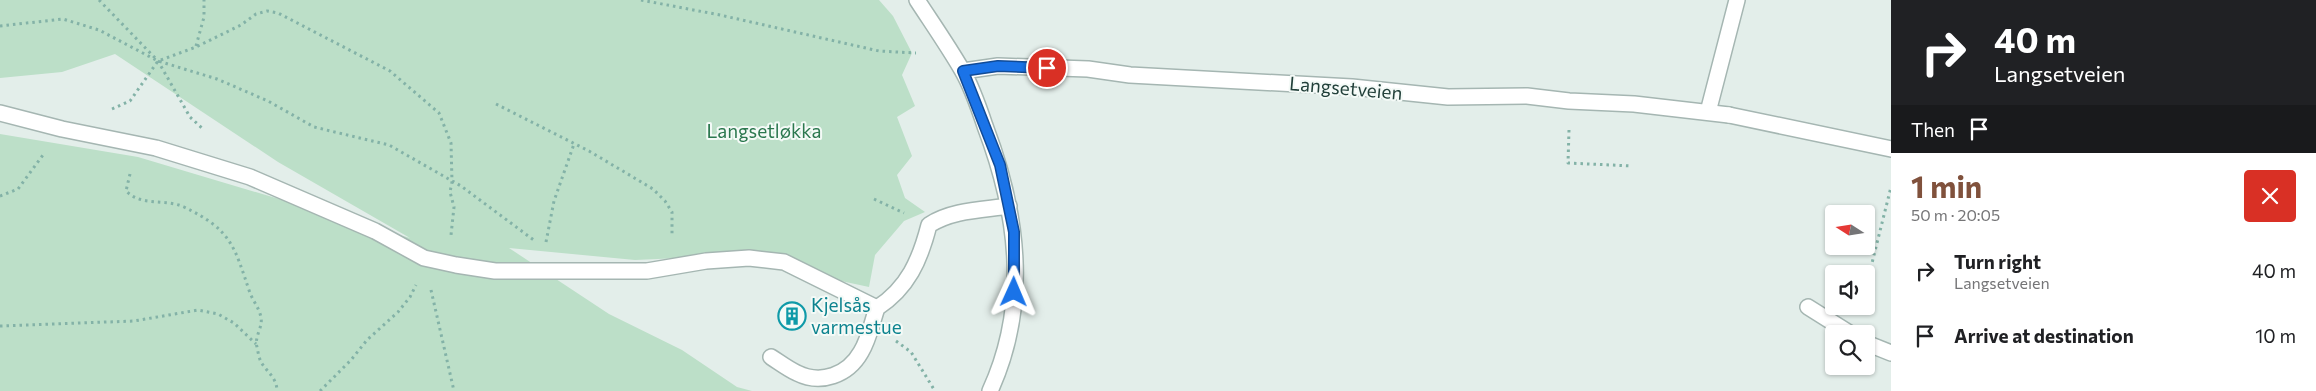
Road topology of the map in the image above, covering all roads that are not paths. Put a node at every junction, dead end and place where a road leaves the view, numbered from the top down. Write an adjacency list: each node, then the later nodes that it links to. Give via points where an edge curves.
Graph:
1 (917, 0): 3 (street)
2 (1737, 0): 4 (street)
3 (963, 71): 4 (street, Langsetveien, via 998,66 1088,69 1130,75 1352,87 1448,97 1526,96); 7 (street, via 1000,165)
4 (1708, 112): 6 (street, Langsetveien)
5 (0, 113): 9 (street, via 142,145 250,177 374,231 424,258 495,271 647,271 749,258 784,262)
6 (1891, 150)
7 (1009, 206): 9 (street, via 953,214 929,225 922,254 909,278); 14 (street, via 1014,232 1014,308 1001,367)
8 (1808, 307): 10 (street)
9 (877, 308): 13 (street, via 861,352 833,377 819,380 798,374)
10 (1837, 325)
11 (1875, 347): 12 (street)
12 (1891, 353)
13 (771, 357)
14 (990, 391)

